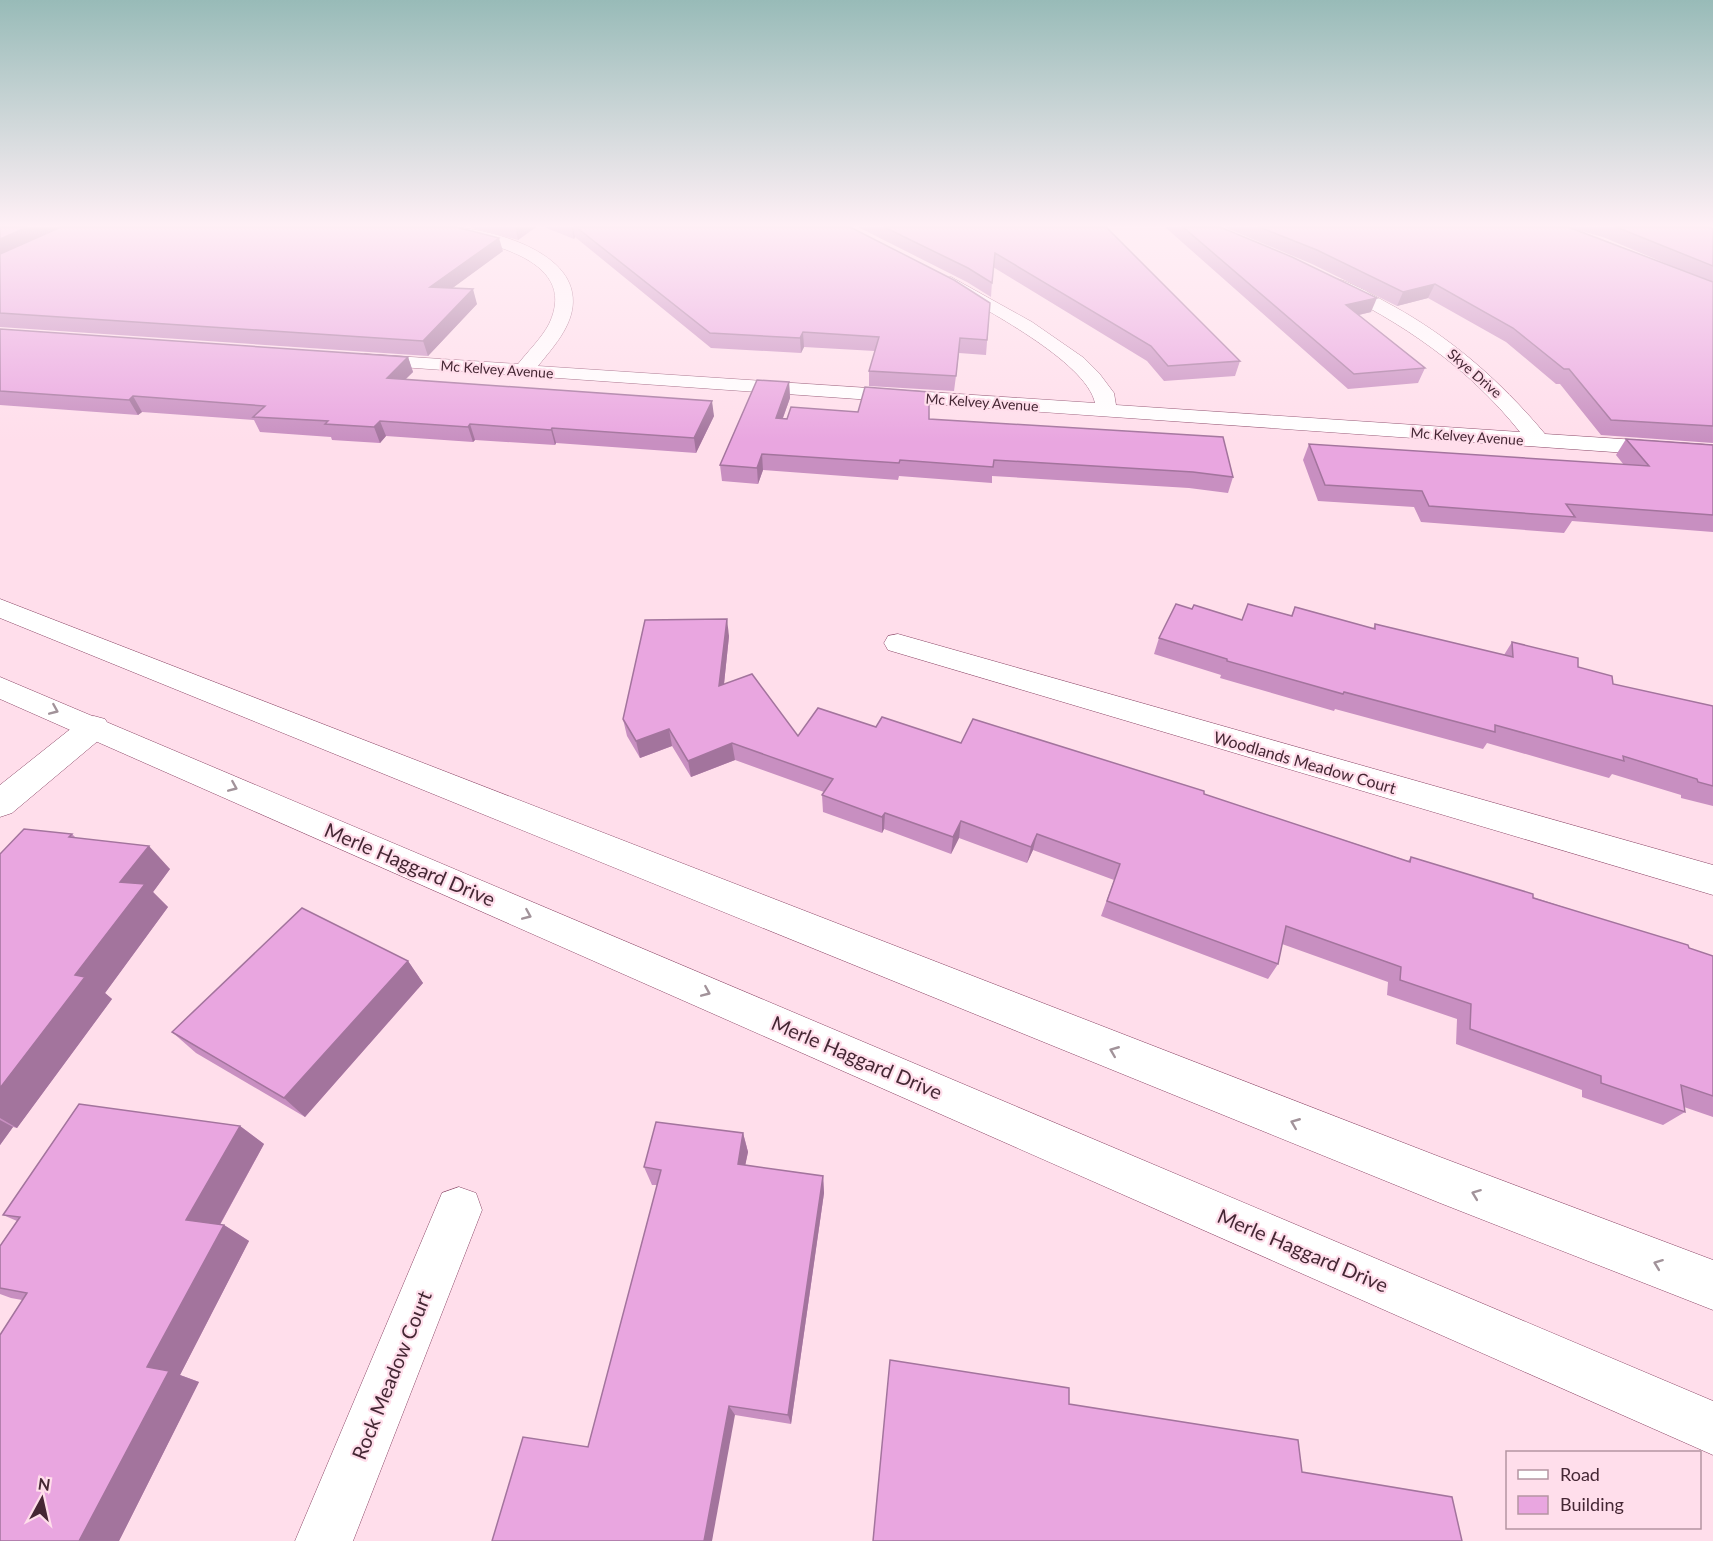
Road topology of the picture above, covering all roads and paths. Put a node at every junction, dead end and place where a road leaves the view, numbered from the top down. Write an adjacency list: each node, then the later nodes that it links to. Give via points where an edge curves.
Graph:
1 (564, 299): 5 (street, via 553,333)
2 (978, 299): 6 (street, via 1077,362 1103,393)
3 (1366, 299): 7 (street, Skye Drive, via 1483,376)
4 (345, 359): 5 (street, Mc Kelvey Avenue)
5 (523, 371): 6 (street, Mc Kelvey Avenue)
6 (1107, 411): 7 (street, Mc Kelvey Avenue)
7 (1539, 441): 8 (street, Mc Kelvey Avenue)
8 (1713, 452)
9 (0, 608): 16 (street, one-way to 9, via 1429,1176)
10 (898, 643): 14 (street, Woodlands Meadow Court)
11 (0, 687): 12 (street, Merle Haggard Drive, one-way to 12)
12 (94, 727): 13 (street); 17 (street, Merle Haggard Drive, one-way to 17)
13 (0, 804)
14 (1713, 880)
15 (459, 1210): 18 (street, Rock Meadow Court)
16 (1713, 1285)
17 (1713, 1428)
18 (324, 1541)

